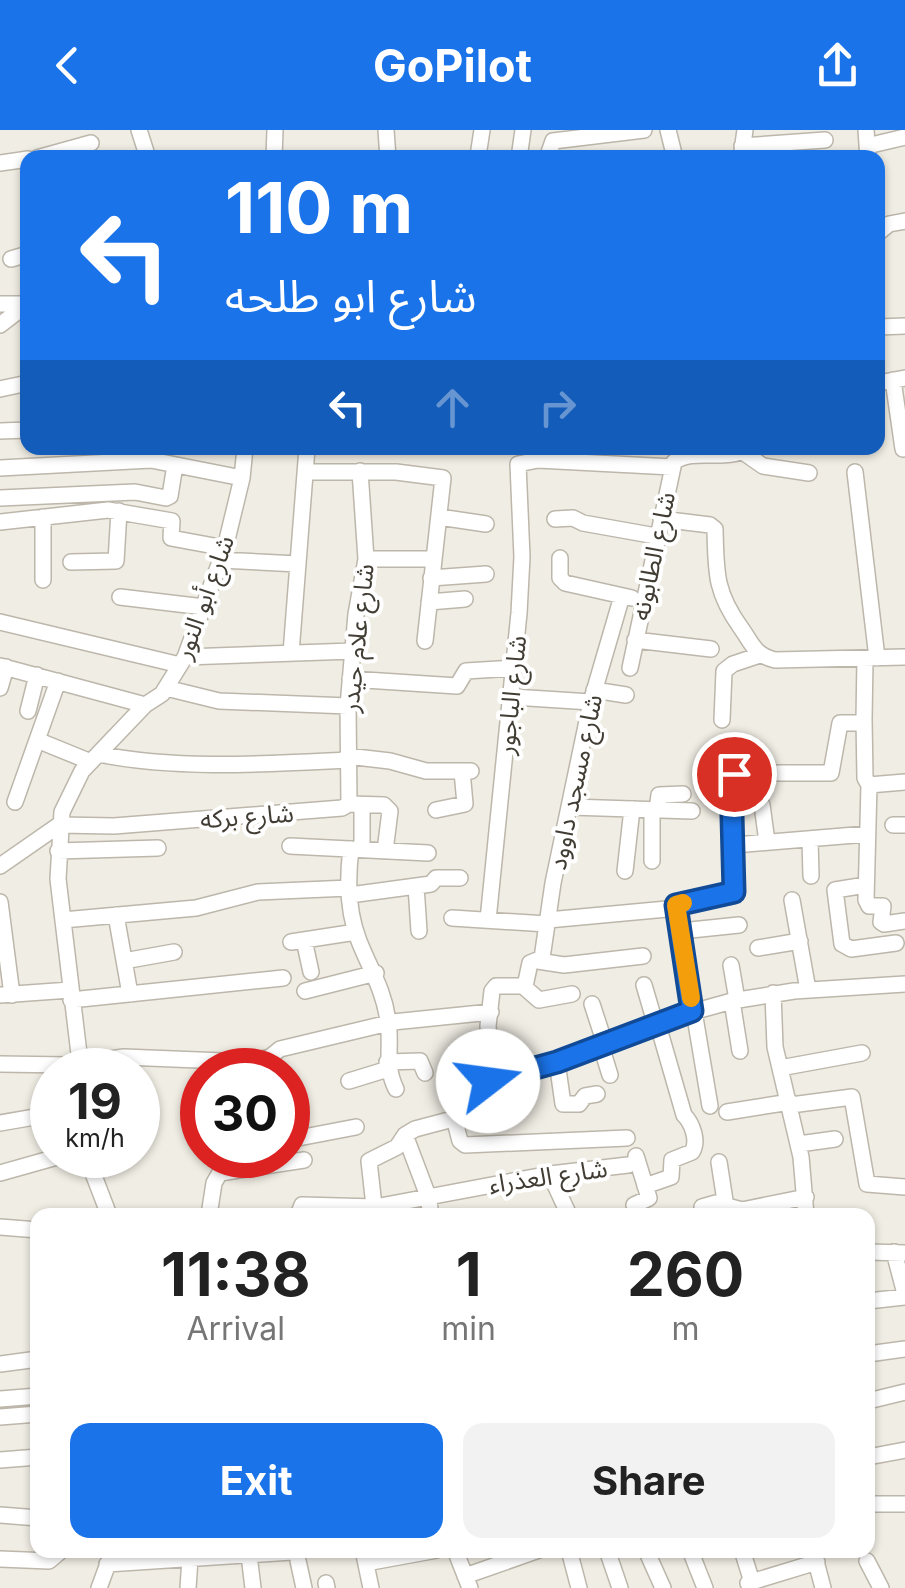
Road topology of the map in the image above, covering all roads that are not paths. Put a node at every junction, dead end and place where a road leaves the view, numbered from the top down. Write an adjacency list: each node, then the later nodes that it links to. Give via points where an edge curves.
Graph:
1 (644, 130): 8 (street, via 558,140)
2 (905, 137): 6 (street)
3 (825, 140): 5 (street)
4 (91, 143): 7 (street)
5 (743, 144)
6 (867, 145)
7 (65, 150)
8 (549, 150)
9 (20, 256): 10 (street)
10 (11, 259)
11 (892, 380): 12 (street)
12 (901, 402): 13 (street)
13 (903, 449)
14 (141, 455): 22 (street)
15 (154, 455): 20 (street)
16 (244, 455): 27 (street, شارع أبو النور)
17 (306, 455): 24 (street)
18 (732, 455): 21 (street, شارع الطابونه, via 683,456)
19 (751, 455): 26 (street, via 763,466)
20 (175, 465): 27 (street); 28 (street, via 166,498 135,492)
21 (672, 467): 33 (street, شارع الطابونه); 63 (street, شارع الباجور, via 520,462)
22 (0, 468)
23 (360, 471): 24 (street); 31 (street, via 442,477); 39 (street, شارع علام حيدر)
24 (306, 472): 42 (street)
25 (856, 472): 60 (street)
26 (810, 473)
27 (242, 478): 37 (street, شارع أبو النور)
28 (0, 498)
29 (118, 510): 30 (street); 37 (street, via 172,522 170,538); 41 (street, via 116,561)
30 (43, 517): 34 (street); 45 (street)
31 (439, 517): 35 (street); 40 (street)
32 (555, 519): 36 (street)
33 (661, 519): 36 (street, شارع الطابونه); 58 (street, via 715,529 726,607)
34 (0, 522)
35 (486, 524)
36 (656, 536): 49 (street, شارع الطابونه)
37 (222, 554): 42 (street); 51 (street, شارع أبو النور)
38 (560, 558): 46 (street, via 564,584)
39 (366, 559): 40 (street); 56 (street, شارع علام حيدر)
40 (432, 559): 44 (street)
41 (71, 562)
42 (298, 564): 57 (street)
43 (486, 574): 44 (street)
44 (431, 578): 50 (street)
45 (43, 580)
46 (622, 596): 49 (street); 71 (street, شارع مسجد داوود)
47 (120, 597): 51 (street)
48 (465, 599): 50 (street)
49 (644, 601): 53 (street, شارع الطابونه)
50 (428, 602): 54 (street)
51 (204, 608): 61 (street, شارع أبو النور)
52 (2, 617): 61 (street)
53 (635, 640): 55 (street); 64 (street, شارع الطابونه)
54 (426, 641)
55 (711, 649)
56 (352, 651): 57 (street); 66 (street, شارع علام حيدر)
57 (291, 653): 61 (street)
58 (760, 655): 60 (street); 77 (street, via 724,671)
59 (905, 656): 60 (street)
60 (871, 658): 76 (street)
61 (182, 661): 69 (street, شارع أبو النور)
62 (3, 666): 65 (street); 68 (street)
63 (516, 668): 66 (street, via 466,671 457,686); 72 (street, شارع الباجور)
64 (630, 668)
65 (37, 676): 67 (street); 75 (street)
66 (350, 679): 74 (street, شارع علام حيدر)
67 (58, 681): 73 (street); 78 (street)
68 (0, 688)
69 (166, 688): 73 (street, شارع أبو النور); 74 (street, via 219,701)
70 (626, 695): 71 (street)
71 (592, 696): 72 (street); 87 (street, شارع مسجد داوود)
72 (513, 697): 117 (street, شارع الباجور)
73 (145, 705): 79 (street, شارع أبو النور)
74 (348, 706): 80 (street, شارع علام حيدر)
75 (28, 711)
76 (864, 719): 82 (street); 97 (street, via 840,723 829,774 734,774)
77 (722, 720)
78 (37, 740): 79 (street); 84 (street)
79 (94, 758): 80 (street, via 254,764); 92 (street, شارع أبو النور, via 67,798)
80 (347, 758): 85 (street, شارع علام حيدر); 89 (street, via 466,771 465,804)
81 (905, 782): 82 (street)
82 (869, 784): 93 (street)
83 (683, 794): 90 (street, via 659,795)
84 (15, 802)
85 (356, 805): 92 (street, شارع بركه); 99 (street, شارع علام حيدر); 100 (street, via 389,807)
86 (762, 805): 95 (street)
87 (571, 807): 88 (street); 119 (street, شارع مسجد داوود)
88 (632, 809): 90 (street); 105 (street)
89 (436, 810)
90 (655, 810): 91 (street); 103 (street)
91 (692, 810)
92 (59, 825): 101 (street, شارع أبو النور); 104 (street)
93 (868, 834): 94 (street); 108 (street)
94 (810, 838): 95 (street); 106 (street)
95 (767, 842): 97 (street)
96 (290, 846): 99 (street)
97 (733, 846): 113 (street, via 734,894)
98 (158, 848): 101 (street)
99 (357, 849): 100 (street); 110 (street, شارع علام حيدر)
100 (385, 850): 102 (street)
101 (58, 851): 116 (street, شارع أبو النور)
102 (428, 853)
103 (652, 862)
104 (0, 866)
105 (626, 872)
106 (811, 876)
107 (460, 878): 109 (street)
108 (866, 885): 118 (street, via 867,905 883,906 882,923); 126 (street, via 835,890 842,944 851,949)
109 (416, 886): 110 (street); 121 (street)
110 (349, 892): 114 (street, via 258,892 196,908); 123 (street, شارع علام حيدر)
111 (792, 900): 125 (street)
112 (0, 902): 124 (street)
113 (676, 905): 119 (street); 122 (street)
114 (116, 915): 116 (street); 130 (street)
115 (452, 918): 117 (street)
116 (62, 920): 145 (street, شارع أبو النور)
117 (488, 920): 119 (street)
118 (905, 921)
119 (547, 922): 131 (street, شارع مسجد داوود, via 542,956)
120 (739, 925): 122 (street)
121 (419, 931)
122 (681, 931): 148 (street)
123 (356, 932): 133 (street, via 298,941); 134 (street, شارع علام حيدر)
124 (2, 935): 144 (street)
125 (800, 941): 127 (street); 139 (street)
126 (896, 943)
127 (758, 948)
128 (174, 952): 130 (street)
129 (643, 956): 131 (street)
130 (124, 960): 142 (street)
131 (534, 962): 138 (street, شارع مسجد داوود)
132 (731, 965): 146 (street)
133 (311, 972)
134 (376, 973): 140 (street); 150 (street, شارع علام حيدر)
135 (283, 978): 142 (street)
136 (644, 984): 151 (street)
137 (905, 984): 139 (street)
138 (523, 986): 143 (street, via 539,1000); 149 (street, via 494,987)
139 (808, 990): 141 (street)
140 (305, 991)
141 (773, 993): 146 (street); 162 (street)
142 (130, 994): 145 (street)
143 (572, 994)
144 (6, 995): 145 (street)
145 (70, 995): 153 (street, شارع أبو النور)
146 (735, 1001): 148 (street); 155 (street)
147 (592, 1004): 152 (street)
148 (692, 1011): 151 (street); 170 (street)
149 (490, 1012): 150 (street); 163 (street)
150 (389, 1023): 154 (street); 160 (street, شارع علام حيدر)
151 (657, 1025): 152 (street); 187 (street, via 696,1144 672,1160 671,1178)
152 (603, 1045): 157 (street); 165 (street)
153 (71, 1048)
154 (284, 1048)
155 (740, 1051)
156 (862, 1053): 162 (street)
157 (557, 1062): 163 (street); 168 (street, via 563,1104)
158 (0, 1064): 159 (street)
159 (30, 1065)
160 (388, 1065): 164 (street, via 420,1062); 166 (street); 167 (street)
161 (466, 1067): 163 (street)
162 (780, 1068): 169 (street)
163 (492, 1071): 173 (street, via 483,1111)
164 (424, 1072)
165 (610, 1075)
166 (349, 1081)
167 (396, 1089)
168 (597, 1094)
169 (791, 1104): 171 (street); 180 (street); 188 (street, via 852,1098 867,1184)
170 (710, 1106)
171 (728, 1112)
172 (30, 1118): 174 (street)
173 (454, 1118): 176 (street); 178 (street, via 465,1145 603,1133)
174 (0, 1123)
175 (356, 1127): 177 (street)
176 (405, 1135): 189 (street); 197 (street, via 398,1147 370,1161)
177 (310, 1136)
178 (627, 1138)
179 (835, 1139): 180 (street)
180 (799, 1144): 190 (street)
181 (719, 1162): 192 (street)
182 (30, 1164): 183 (street)
183 (0, 1172)
184 (550, 1174): 187 (street, شارع العذراء, via 632,1161); 189 (street, شارع العذراء); 200 (street)
185 (95, 1178): 193 (street)
186 (218, 1178): 194 (street)
187 (645, 1186): 201 (street, via 649,1198)
188 (905, 1187)
189 (428, 1196): 198 (street, شارع العذراء); 199 (street)
190 (806, 1197): 203 (street); 204 (street)
191 (702, 1207): 192 (street)
192 (726, 1207): 202 (street)
193 (106, 1208)
194 (210, 1208)
195 (301, 1208): 196 (street, شارع العذراء)
196 (338, 1208)
197 (375, 1208)
198 (386, 1208)
199 (430, 1208)
200 (566, 1208)
201 (635, 1208)
202 (731, 1208)
203 (752, 1208)
204 (806, 1208)
205 (0, 1227): 206 (street)
206 (30, 1229)
207 (900, 1252): 208 (street)
208 (905, 1295): 209 (street)
209 (875, 1300)
210 (905, 1350): 211 (street)
211 (875, 1353)
212 (30, 1360): 213 (street)
213 (0, 1364)
214 (905, 1392): 217 (street)
215 (30, 1397): 216 (street)
216 (0, 1399)
217 (875, 1400)
218 (30, 1415): 219 (street)
219 (0, 1417)
220 (905, 1450): 221 (street)
221 (875, 1456)
222 (30, 1458): 223 (street)
223 (0, 1460)
224 (875, 1504): 225 (street)
225 (905, 1504)
226 (0, 1516): 227 (street)
227 (30, 1518)
228 (0, 1558): 229 (street)
229 (53, 1558)
230 (110, 1558): 248 (street)
231 (150, 1558): 245 (street)
232 (200, 1558): 245 (street)
233 (253, 1558): 250 (street)
234 (289, 1558): 251 (street)
235 (364, 1558): 252 (street)
236 (458, 1558): 247 (street)
237 (520, 1558): 247 (street)
238 (571, 1558): 253 (street)
239 (610, 1558): 254 (street)
240 (650, 1558): 255 (street)
241 (693, 1558): 256 (street)
242 (744, 1558): 243 (street, via 750,1583)
243 (810, 1558)
244 (816, 1558): 257 (street)
245 (190, 1559): 249 (street)
246 (866, 1561): 258 (street)
247 (467, 1582)
248 (99, 1588)
249 (188, 1588)
250 (252, 1588)
251 (304, 1588)
252 (371, 1588)
253 (579, 1588)
254 (620, 1588)
255 (663, 1588)
256 (704, 1588)
257 (823, 1588)
258 (881, 1588)

